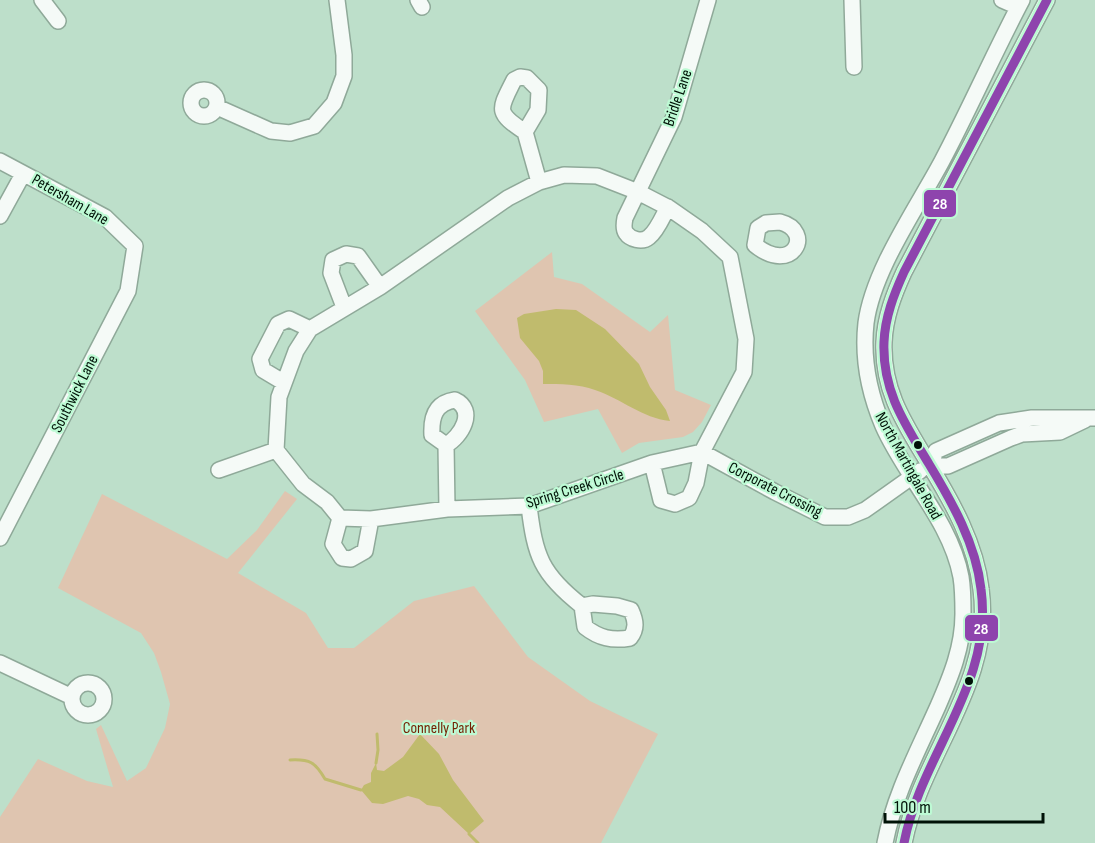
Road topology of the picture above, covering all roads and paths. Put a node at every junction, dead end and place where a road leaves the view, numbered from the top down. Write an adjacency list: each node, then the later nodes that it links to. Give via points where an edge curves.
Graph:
1 (42, 0): 8 (street)
2 (337, 0): 10 (street, via 344,76 334,103 314,126 290,133 271,130)
3 (708, 0): 15 (street, Bridle Lane, via 674,117)
4 (852, 0): 9 (street)
5 (1002, 0): 7 (street)
6 (1047, 0): 30 (street, North Martingale Road, via 904,272 889,309 884,342 891,394 904,426)
7 (1020, 4): 32 (street, North Martingale Road, via 886,263 870,306 865,340 869,383 886,433)
8 (58, 21)
9 (854, 67)
10 (218, 107)
11 (525, 132): 14 (street)
12 (0, 161): 13 (street, Petersham Lane)
13 (23, 174): 17 (street); 19 (street, Petersham Lane, via 105,217)
14 (539, 182): 15 (street, via 564,175 597,176); 21 (street, via 508,198)
15 (638, 192): 16 (street); 16 (street, Bridle Lane, via 624,226 633,238 649,238)
16 (668, 207): 20 (street)
17 (0, 216)
18 (755, 245): 20 (street)
19 (135, 246): 37 (street, Southwick Lane, via 128,291)
20 (730, 257): 28 (street, via 746,339 744,372)
21 (380, 287): 22 (street); 22 (street, via 358,256 346,254 333,260 331,273)
22 (344, 307): 23 (street)
23 (310, 329): 24 (street); 24 (street, via 289,319 278,324 260,359 264,370)
24 (283, 382): 27 (street)
25 (1091, 418): 30 (street, via 1032,418 999,423 936,451)
26 (446, 445): 34 (street)
27 (276, 450): 31 (street); 35 (street, via 303,484)
28 (702, 452): 29 (street, Spring Creek Circle); 29 (street, via 689,498 675,504 661,500); 32 (street, Corporate Crossing, via 825,517 848,517 865,510)
29 (652, 463): 33 (street, Spring Creek Circle)
30 (930, 465): 32 (street, Corporate Crossing); 42 (street, North Martingale Road, via 967,535 978,568 983,614 981,646 973,673 922,787)
31 (219, 470)
32 (912, 477): 41 (street, North Martingale Road, via 954,553 961,577 963,616 956,662 898,794)
33 (529, 506): 34 (street, Spring Creek Circle); 38 (street, via 540,559 565,593)
34 (447, 510): 36 (street, Spring Creek Circle)
35 (340, 518): 36 (street, Spring Creek Circle); 36 (street, via 333,544 342,558 351,559 364,551)
36 (371, 519)
37 (0, 538)
38 (582, 606)
39 (0, 663): 40 (street)
40 (72, 697)
41 (885, 843)
42 (904, 843)

